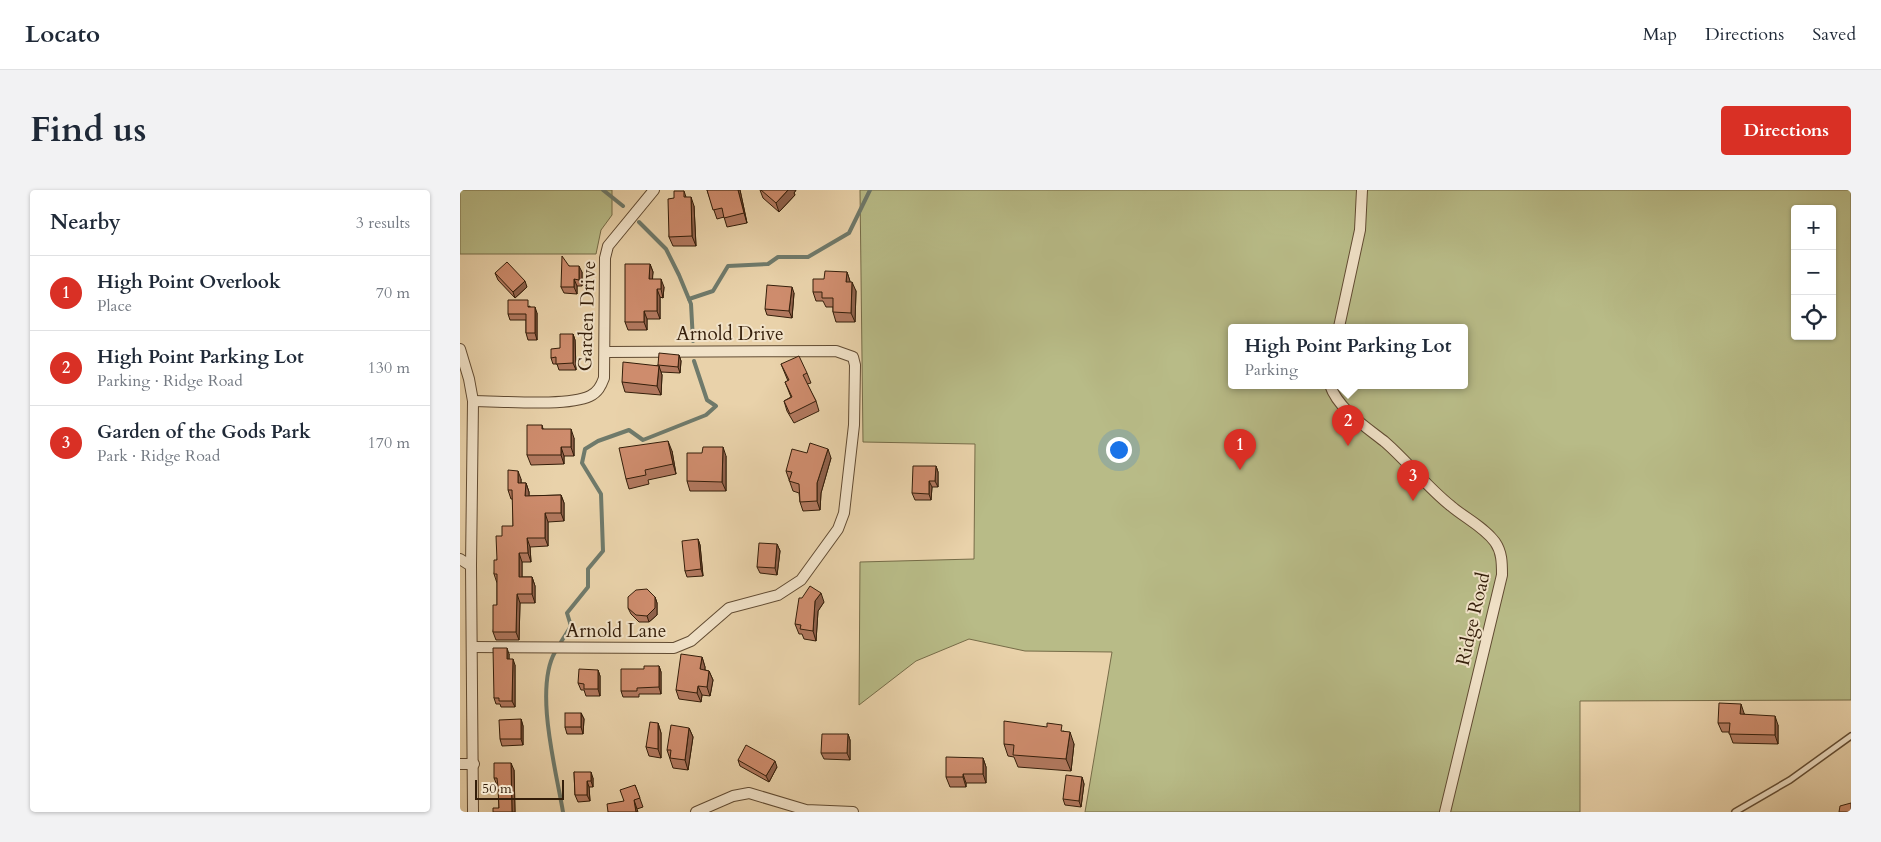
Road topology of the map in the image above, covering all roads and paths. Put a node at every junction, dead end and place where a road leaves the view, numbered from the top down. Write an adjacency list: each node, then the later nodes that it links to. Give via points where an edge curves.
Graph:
1 (654, 190): 5 (street, Garden Drive, via 608,246 605,258)
2 (1362, 190): 3 (street, via 1360,230)
3 (1340, 324)
4 (460, 350): 8 (street)
5 (605, 352): 6 (street, Arnold Drive, via 836,351); 8 (street, Garden Drive, via 604,378 591,396 566,401)
6 (853, 357): 11 (street, Arnold Lane, via 854,425 844,513 838,529 801,580 778,594 729,608 691,641 674,648)
7 (1332, 389): 18 (street, Ridge Road, via 1340,403 1403,457 1450,506 1489,535 1497,544 1502,560 1502,575)
8 (473, 401): 10 (street)
9 (460, 560): 10 (street)
10 (471, 566): 11 (street)
11 (473, 647): 14 (street)
12 (1851, 736): 19 (lane, via 1790,780)
13 (460, 764): 14 (street)
14 (474, 764): 15 (street)
15 (473, 812)
16 (696, 812): 17 (street, via 733,796 749,793 806,810)
17 (853, 812)
18 (1445, 812)
19 (1734, 812)

